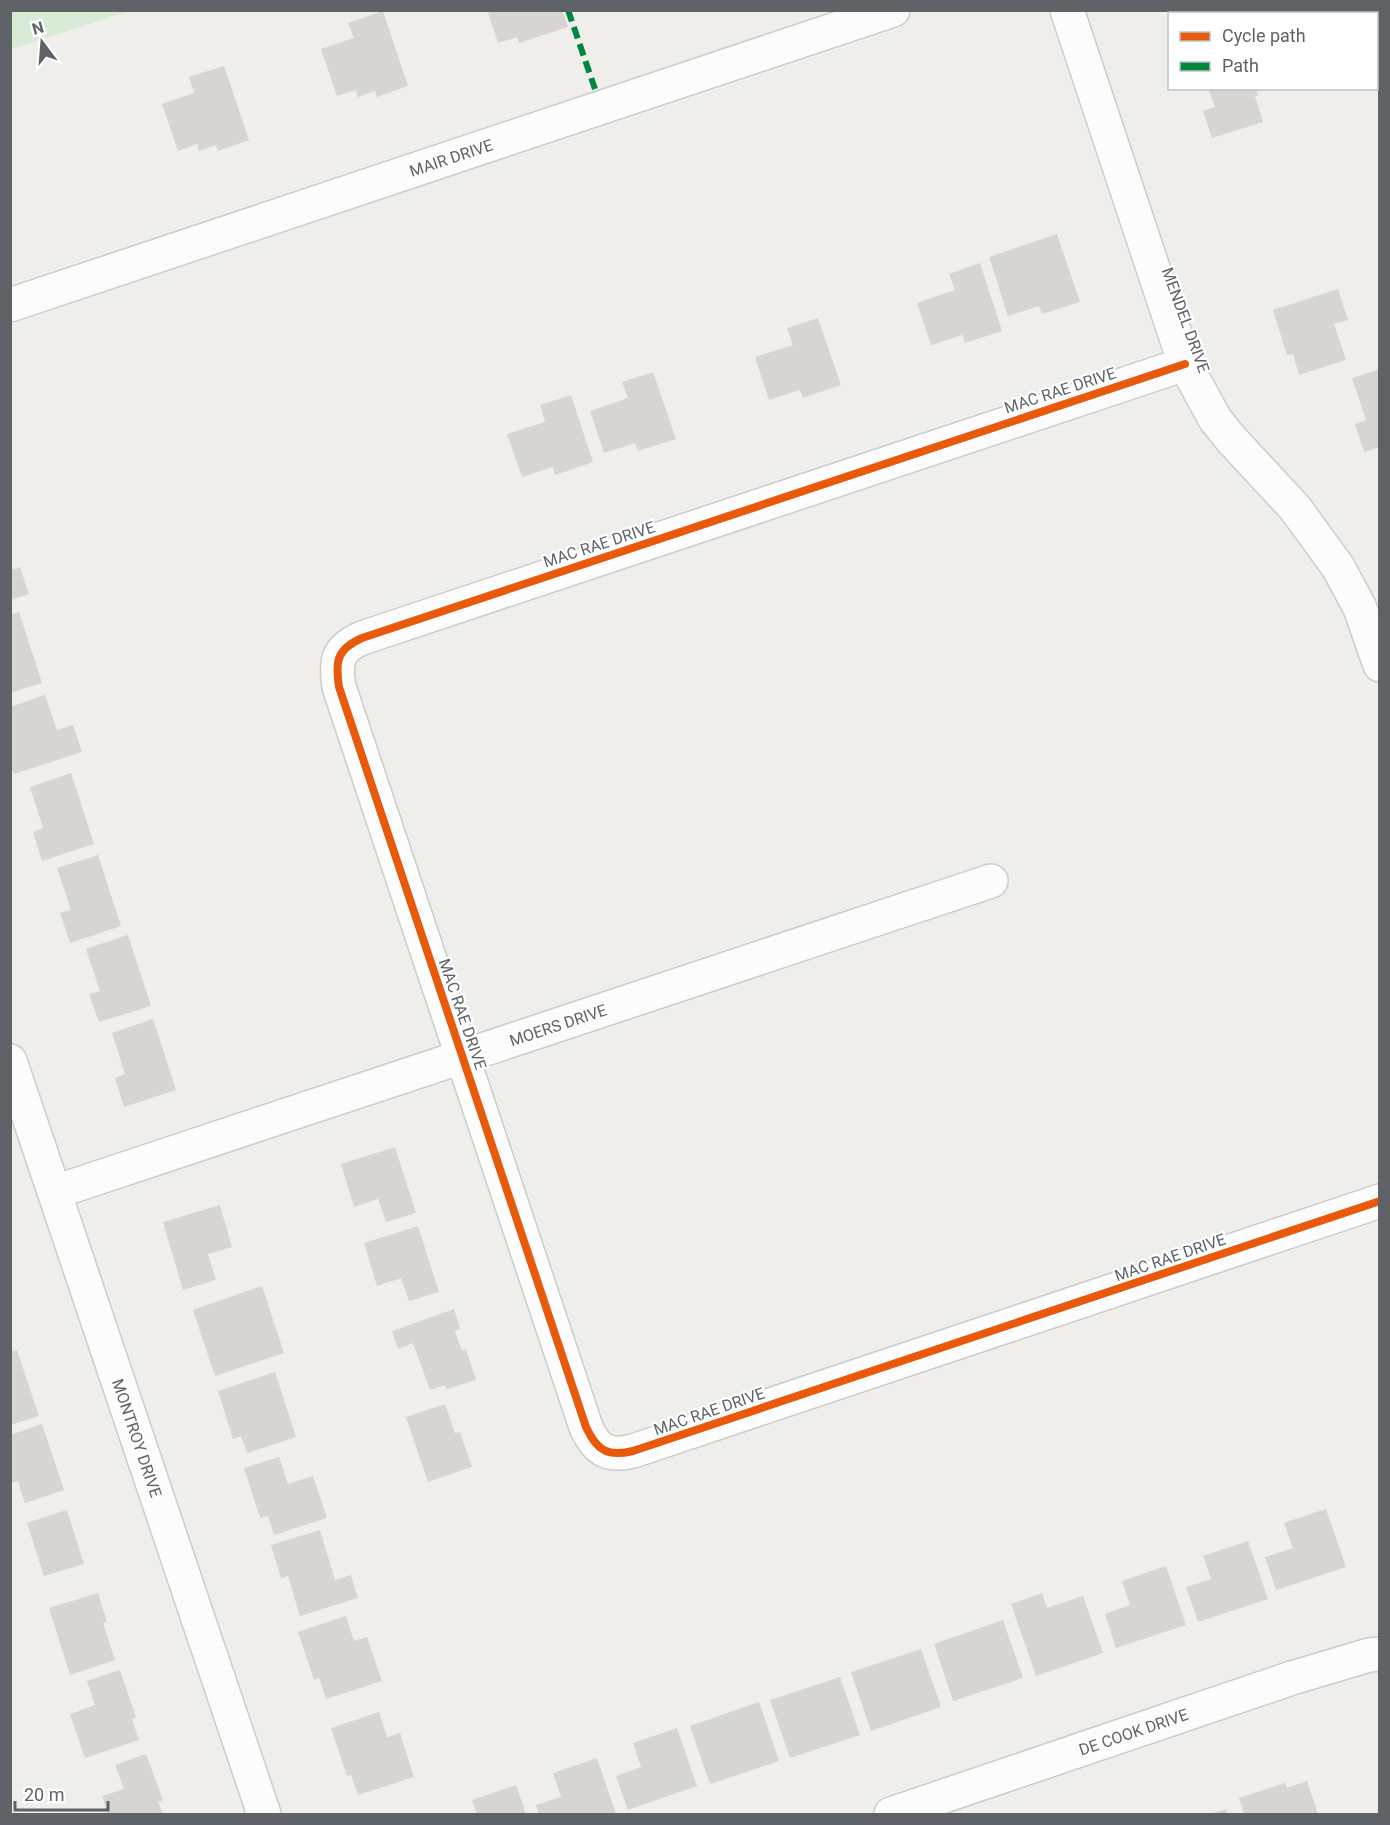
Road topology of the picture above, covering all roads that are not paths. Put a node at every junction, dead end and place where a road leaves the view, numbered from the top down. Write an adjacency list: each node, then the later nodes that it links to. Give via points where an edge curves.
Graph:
1 (892, 10): 3 (street, MAIR DRIVE)
2 (1067, 10): 4 (street, MENDEL DRIVE)
3 (10, 305)
4 (1185, 364): 5 (street, MENDEL DRIVE, via 1215,419 1295,508 1338,567 1360,608); 7 (street, MAC RAE DRIVE, via 349,643 340,653 336,669 339,687)
5 (1380, 665)
6 (991, 881): 7 (street, MOERS DRIVE)
7 (463, 1057): 9 (street, MOERS DRIVE); 10 (street, MAC RAE DRIVE, via 586,1427 602,1450 616,1455)
8 (10, 1061): 9 (street, MONTROY DRIVE)
9 (55, 1192): 12 (street, MONTROY DRIVE)
10 (1380, 1201)
11 (1380, 1654): 13 (street, DE COOK DRIVE, via 1292,1678)
12 (264, 1815)
13 (891, 1815)

